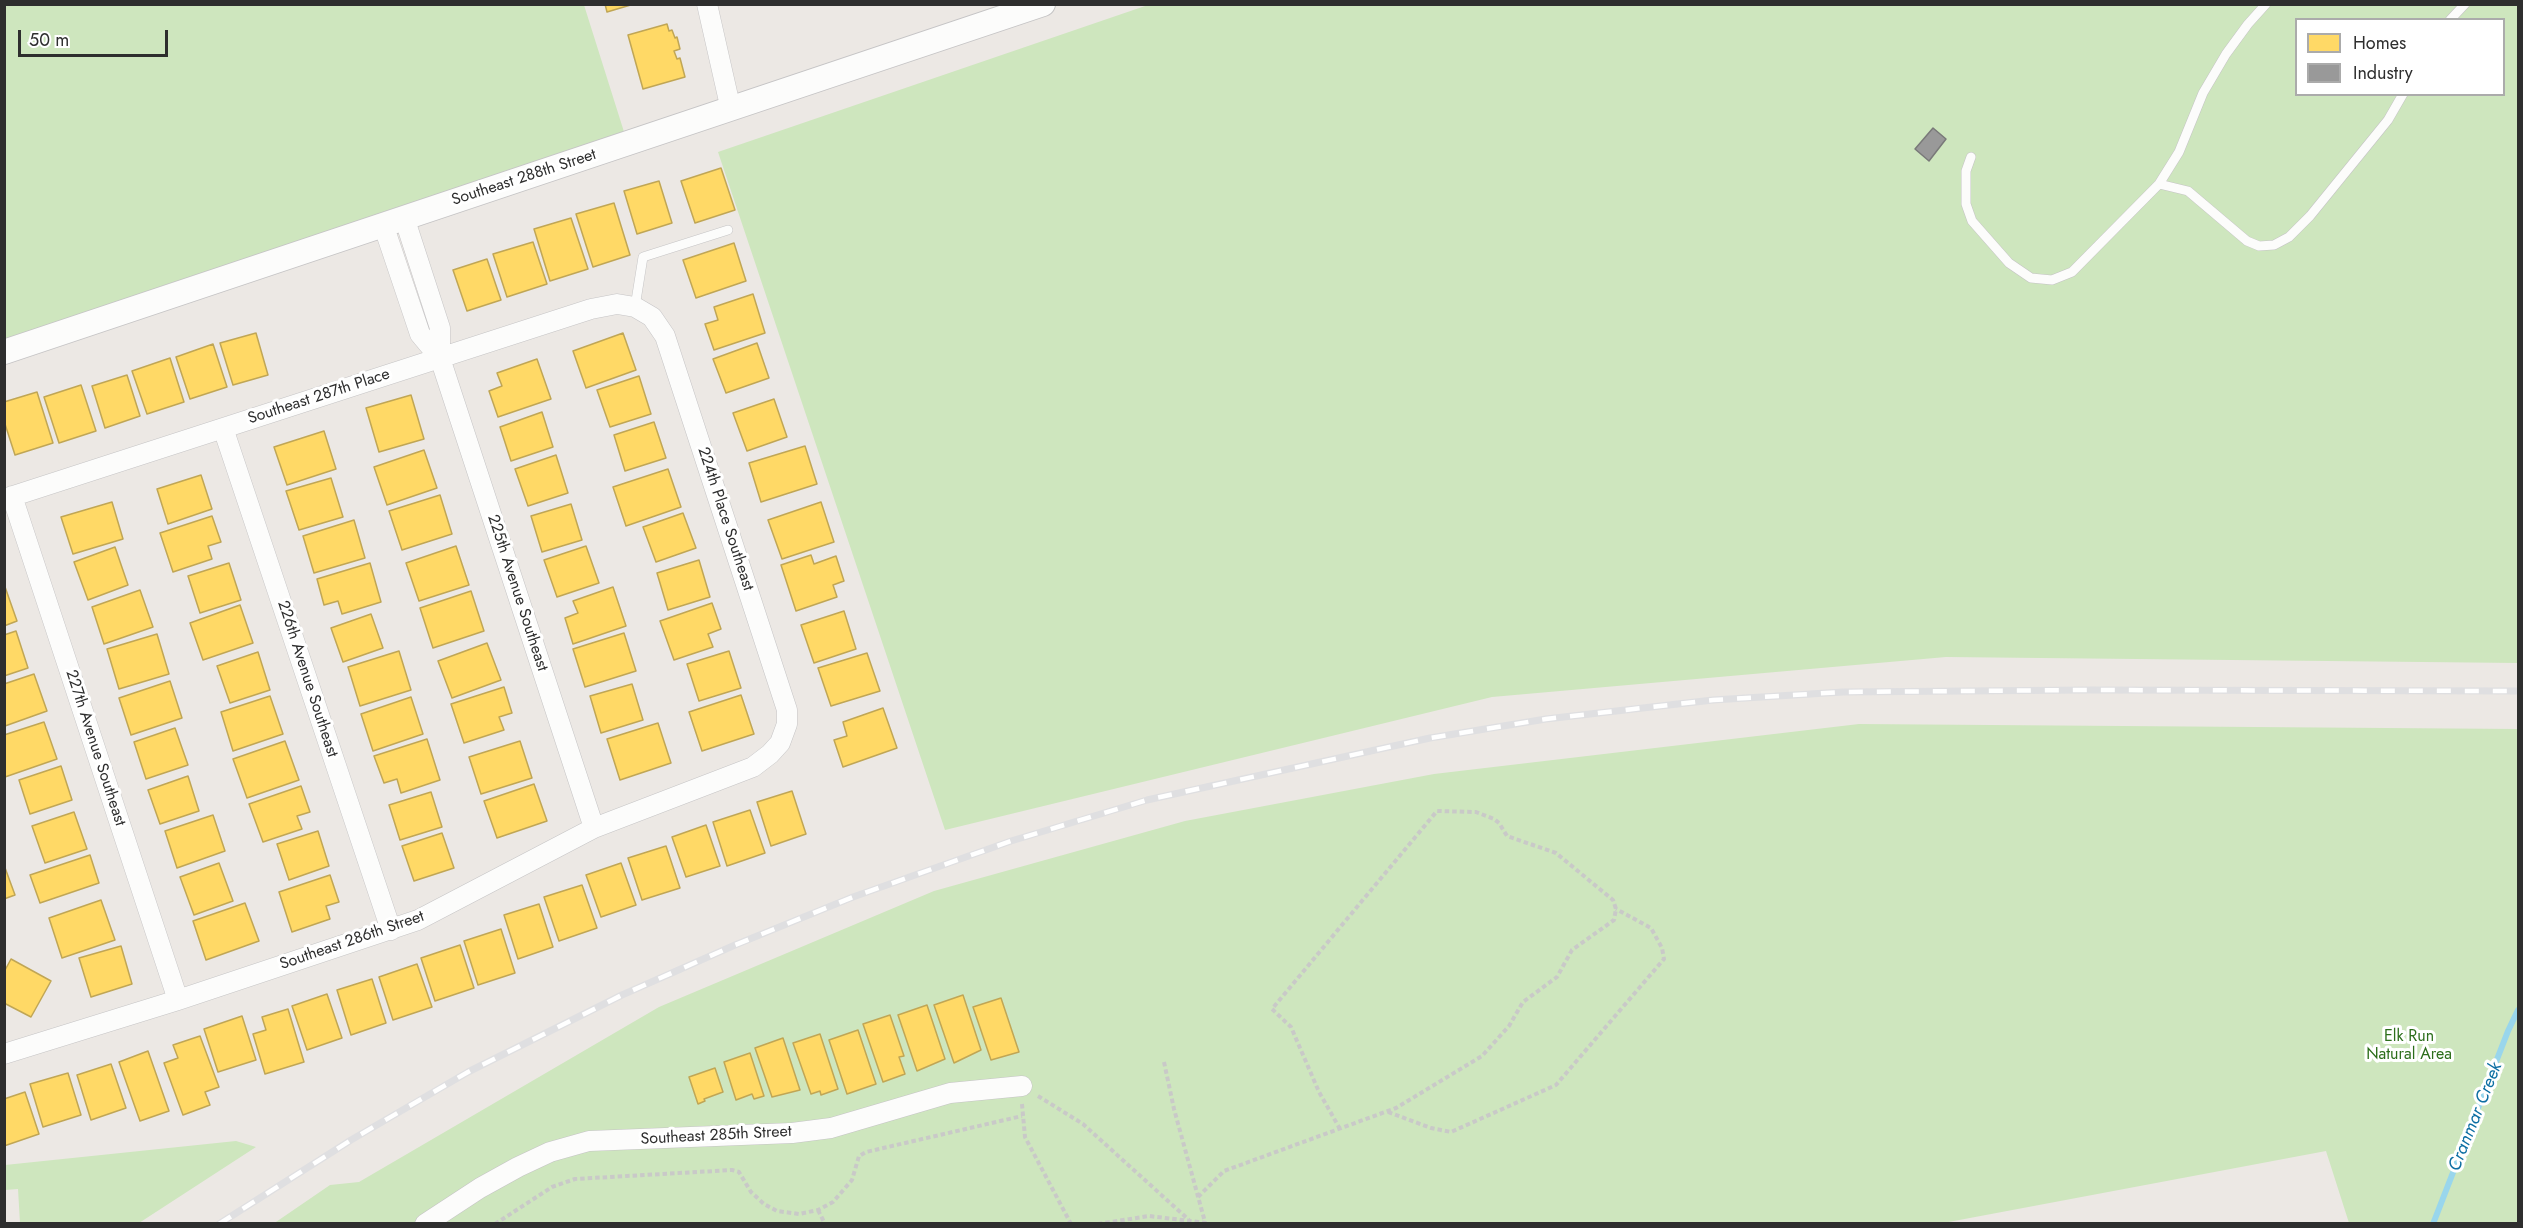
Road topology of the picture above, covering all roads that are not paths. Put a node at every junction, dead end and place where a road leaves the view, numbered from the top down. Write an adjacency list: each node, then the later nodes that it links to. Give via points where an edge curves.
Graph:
1 (707, 4): 7 (street)
2 (1043, 4): 7 (street, Southeast 288th Street)
3 (2266, 4): 9 (lane, via 2226,54 2203,93 2179,152)
4 (2465, 4): 5 (lane)
5 (2452, 18)
6 (2402, 96): 9 (lane, via 2388,120 2310,216 2289,237 2274,245 2259,246 2247,241 2188,191)
7 (731, 110): 10 (street, Southeast 288th Street)
8 (1971, 157): 9 (lane, via 1966,171 1966,204 1972,221 2009,263 2031,278 2052,280 2072,272)
9 (2159, 184)
10 (394, 221): 13 (street, Southeast 288th Street); 14 (street, 225th Avenue Southeast, via 440,328)
11 (728, 230): 12 (lane, via 643,257)
12 (635, 307): 14 (street, Southeast 287th Place, via 617,304 591,309); 17 (street, 224th Place Southeast, via 652,316 665,336 787,710)
13 (4, 352)
14 (440, 358): 15 (street, Southeast 287th Place); 18 (street, 225th Avenue Southeast)
15 (223, 428): 16 (street, Southeast 287th Place); 19 (street, 226th Avenue Southeast)
16 (8, 497): 20 (street, 227th Avenue Southeast)
17 (780, 743): 18 (street, Southeast 286th Street, via 753,766)
18 (594, 828): 19 (street, Southeast 286th Street, via 418,920)
19 (391, 930): 20 (street, Southeast 286th Street)
20 (177, 1000): 21 (street, Southeast 286th Street)
21 (4, 1054)
22 (1022, 1086): 23 (street, Southeast 285th Street, via 950,1093 831,1128 792,1133 590,1141 550,1152 518,1167)
23 (425, 1224)

